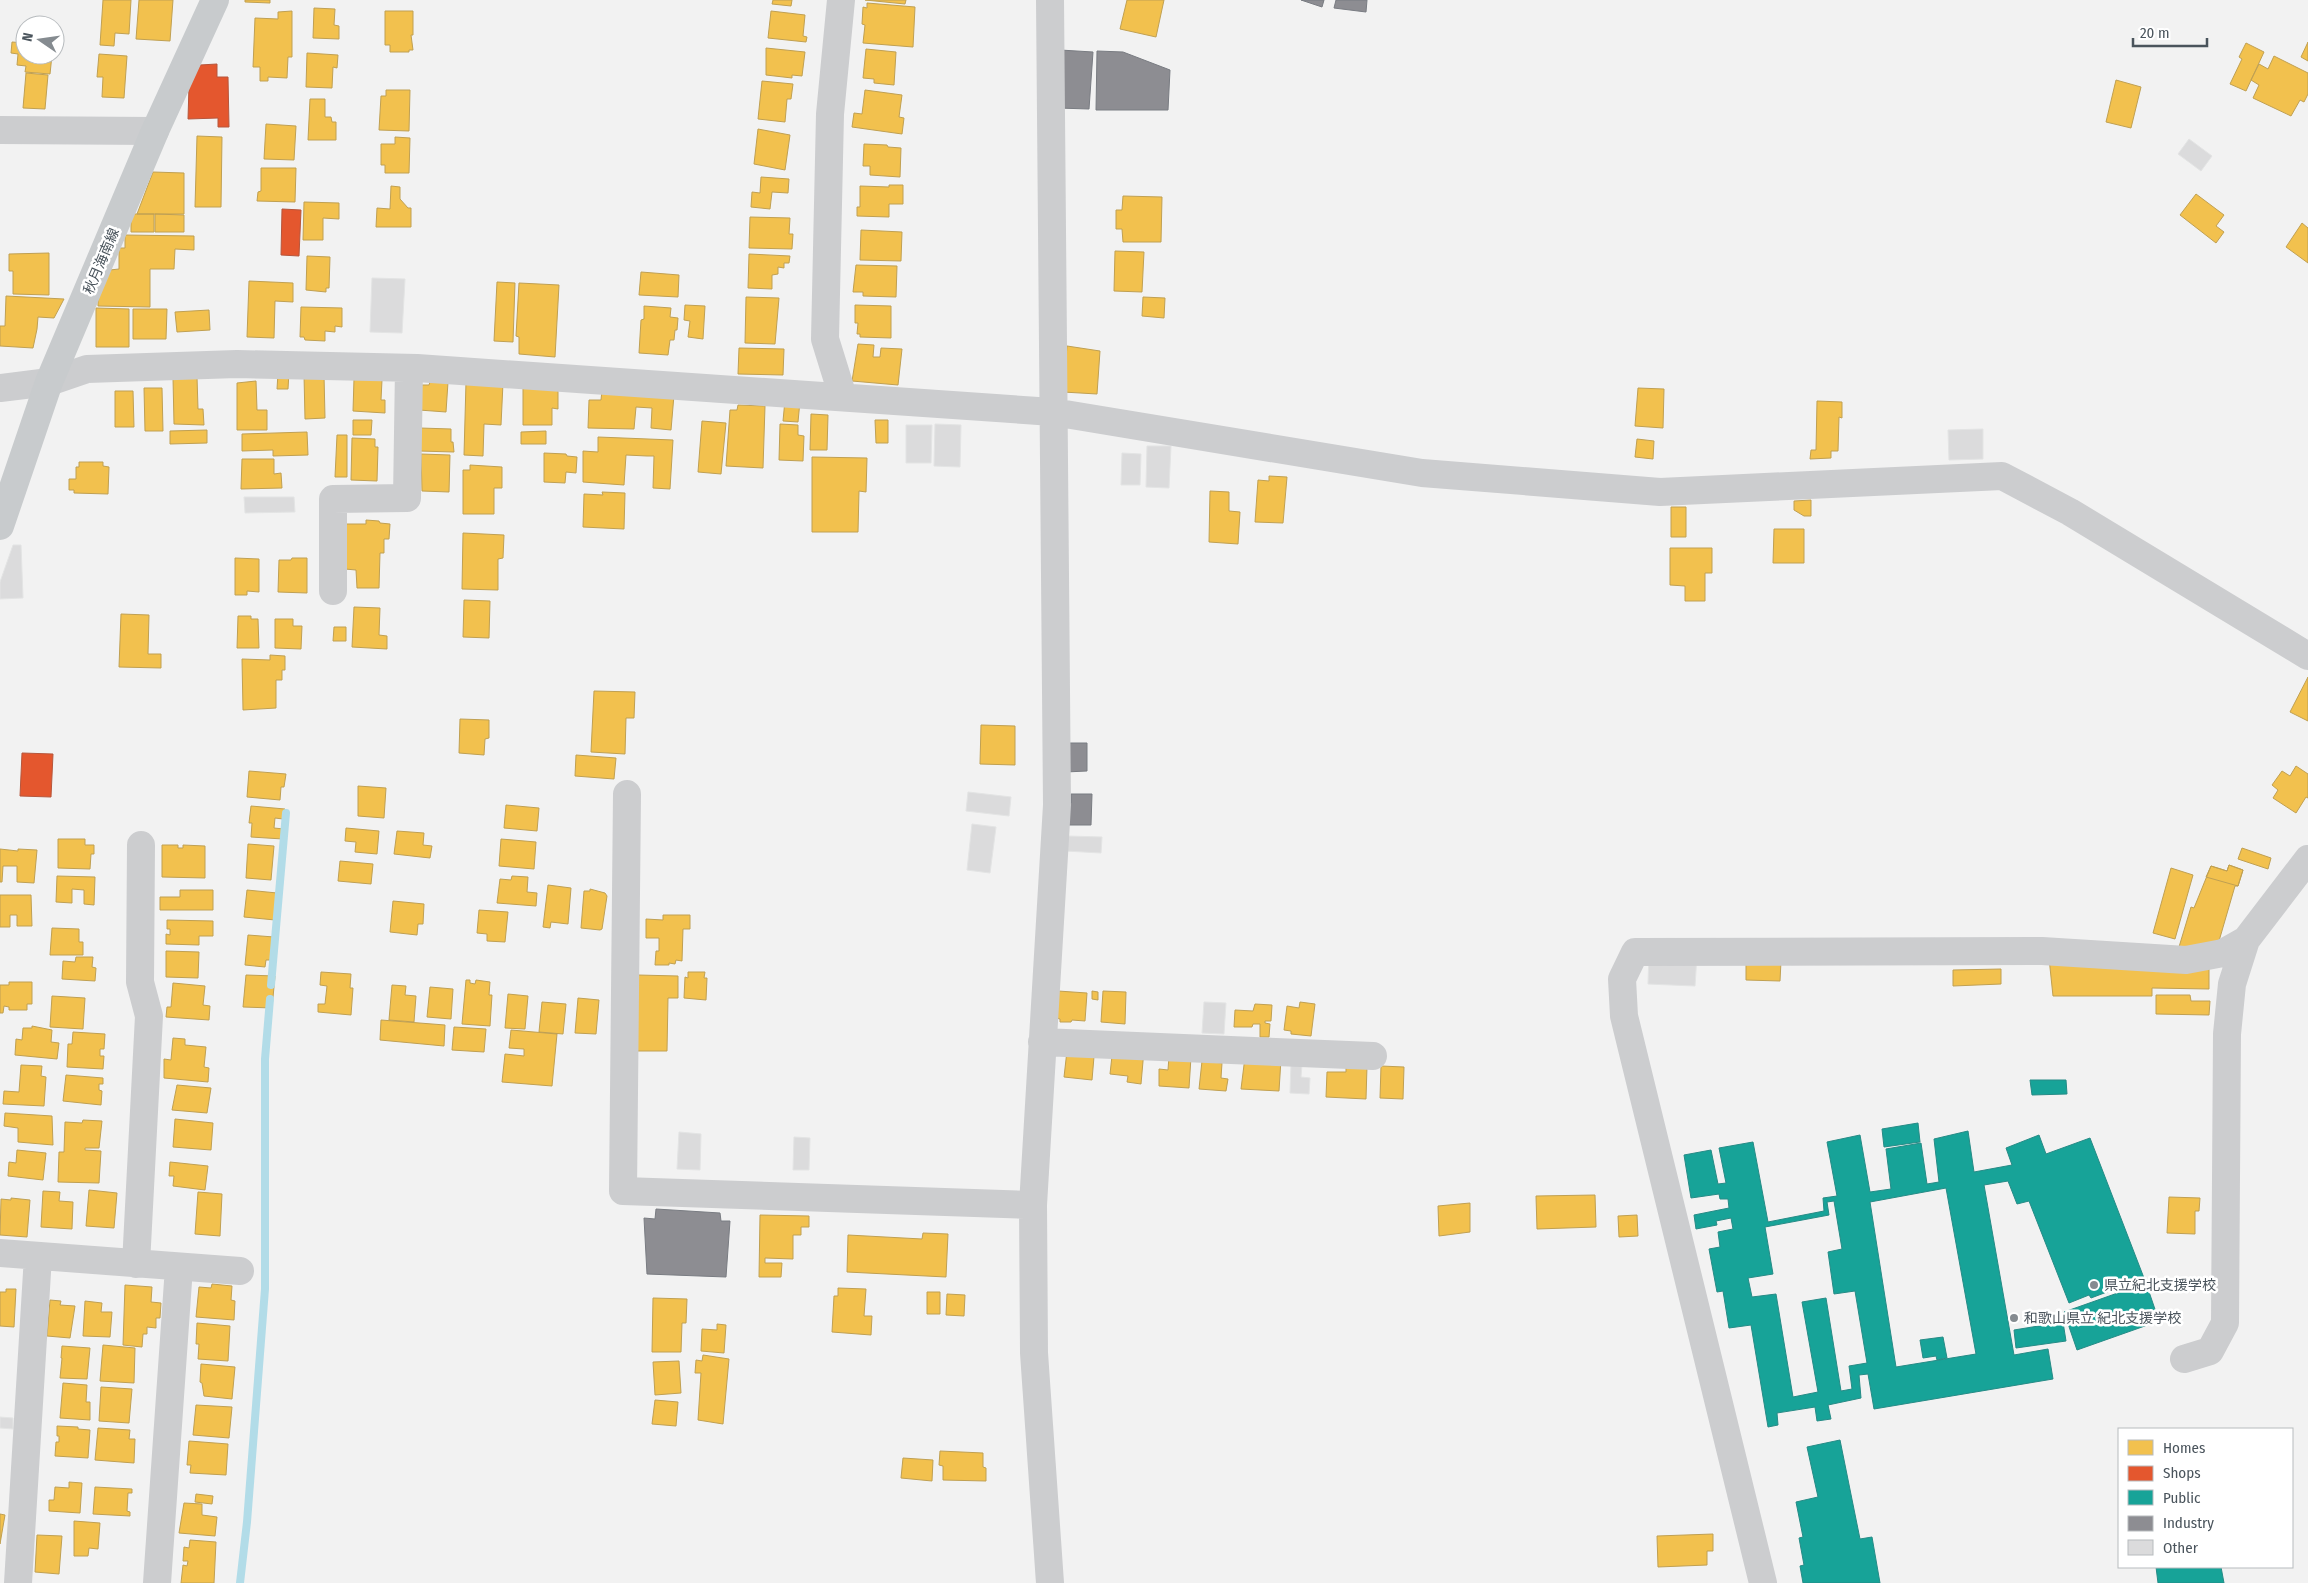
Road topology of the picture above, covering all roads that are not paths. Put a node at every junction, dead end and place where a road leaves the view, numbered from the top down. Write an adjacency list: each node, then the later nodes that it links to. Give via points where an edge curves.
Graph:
1 (214, 0): 5 (main road, 秋月海南線)
2 (841, 0): 9 (street, via 830,114 826,339)
3 (1050, 0): 10 (street)
4 (0, 130): 5 (street)
5 (156, 132): 7 (main road, 秋月海南線)
6 (409, 368): 7 (street, via 237,364 87,369); 9 (street); 12 (street, via 407,498 333,499)
7 (50, 382): 8 (street); 11 (main road, 秋月海南線)
8 (0, 388)
9 (843, 397): 10 (street)
10 (1053, 412): 13 (street, via 1422,473 1660,492 2002,476 2070,512); 18 (street, via 1057,805)
11 (0, 526)
12 (332, 591)
13 (2308, 656)
14 (627, 794): 20 (street, via 623,1191)
15 (142, 845): 23 (street, via 140,982 149,1016)
16 (2308, 859): 17 (street)
17 (2246, 940): 26 (street, via 2232,984 2227,1034 2225,1323 2210,1351); 30 (street, via 2223,953 2186,960 2042,951 1635,952 1622,979 1624,1016)
18 (1042, 1042): 19 (street); 20 (street)
19 (1374, 1056)
20 (1032, 1205): 29 (street, via 1034,1353)
21 (0, 1253): 22 (street)
22 (38, 1256): 23 (street); 27 (street)
23 (136, 1264): 24 (street)
24 (179, 1267): 25 (street); 28 (street)
25 (240, 1271)
26 (2184, 1360)
27 (18, 1583)
28 (157, 1583)
29 (1050, 1583)
30 (1763, 1583)

